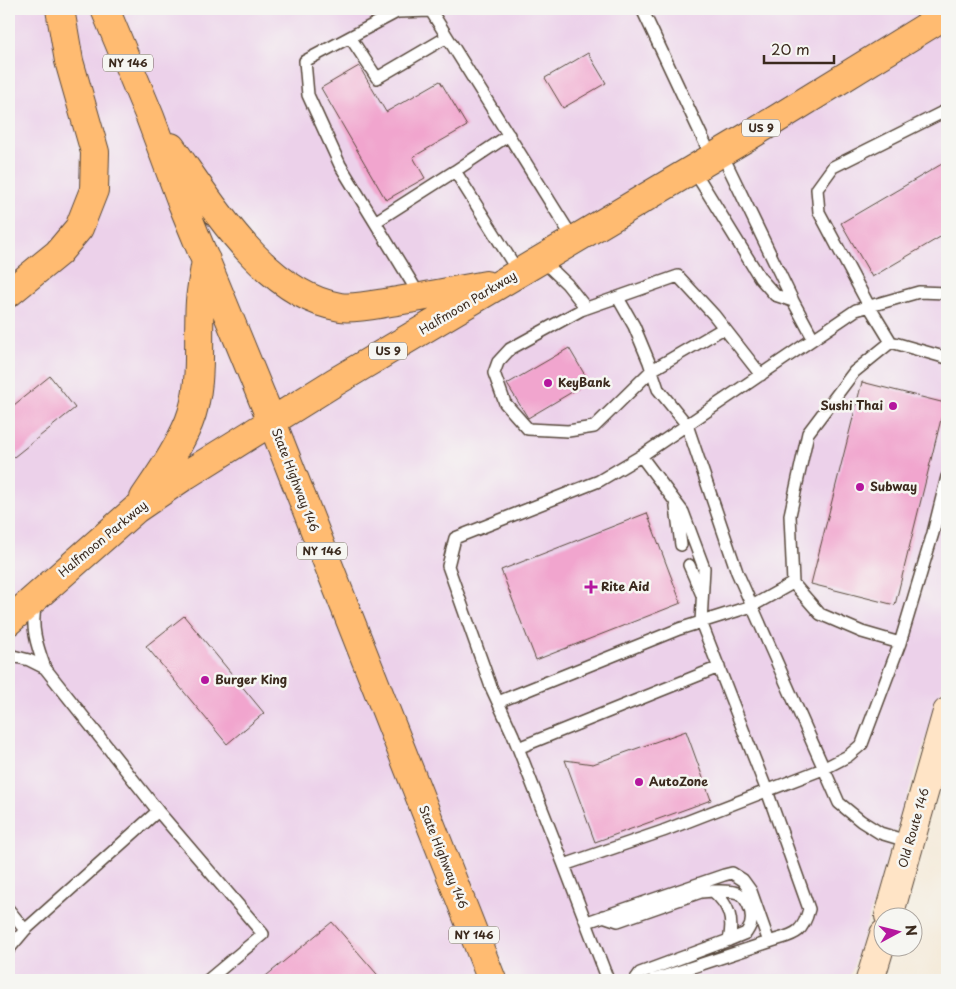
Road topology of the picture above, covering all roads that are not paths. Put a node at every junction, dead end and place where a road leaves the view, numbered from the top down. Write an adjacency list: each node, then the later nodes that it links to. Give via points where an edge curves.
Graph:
1 (60, 9): 17 (main road, via 69,61 95,152 94,190 79,228 58,253)
2 (105, 9): 8 (main road, State Highway 146 / NY 146)
3 (642, 9): 10 (lane)
4 (947, 14): 10 (main road, Halfmoon Parkway / US 9)
5 (350, 37): 6 (lane, via 397,12 431,10); 6 (lane, via 377,78); 12 (lane, via 305,61 308,95 340,165)
6 (447, 37): 9 (lane)
7 (947, 110): 21 (lane, via 833,167 817,189 818,212)
8 (150, 117): 14 (main road, State Highway 146 / NY 146); 18 (main road, via 232,231 272,274 293,290 341,307)
9 (509, 135): 11 (lane); 13 (lane)
10 (709, 160): 13 (main road, Halfmoon Parkway / US 9); 20 (lane); 20 (lane, via 760,278 775,295)
11 (456, 171): 12 (lane); 15 (lane)
12 (375, 222): 18 (lane)
13 (574, 240): 15 (main road, Halfmoon Parkway / US 9)
14 (206, 258): 29 (main road, State Highway 146 / NY 146); 34 (main road, via 200,301 199,381 189,422)
15 (521, 272): 18 (main road); 22 (lane, via 567,284); 29 (main road, Halfmoon Parkway / US 9)
16 (947, 293): 21 (lane, via 919,292)
17 (9, 294)
18 (421, 297)
19 (618, 298): 22 (lane); 23 (lane, via 678,276); 27 (lane, via 634,326)
20 (793, 301): 24 (lane)
21 (869, 306): 24 (lane, via 856,310); 25 (lane)
22 (586, 308): 27 (lane, via 510,349 498,362 494,373 505,403 528,429 568,432 594,427)
23 (724, 328): 27 (lane); 28 (lane)
24 (813, 338): 28 (lane)
25 (891, 342): 26 (lane); 37 (lane, via 854,372 808,433 790,515)
26 (947, 358)
27 (652, 370): 30 (lane, via 658,389)
28 (761, 375): 30 (lane)
29 (272, 422): 34 (main road, Halfmoon Parkway / US 9); 66 (main road, State Highway 146 / NY 146)
30 (688, 424): 31 (lane); 40 (lane, via 737,572)
31 (642, 456): 33 (lane); 47 (lane, via 599,481 455,538 448,566)
32 (947, 477): 43 (lane)
33 (675, 501): 35 (lane); 39 (lane, via 683,512 704,568)
34 (136, 509): 38 (main road, Halfmoon Parkway / US 9)
35 (681, 545)
36 (689, 566): 39 (lane)
37 (793, 583): 40 (lane); 43 (lane, via 820,614 862,632)
38 (38, 594): 41 (main road, Halfmoon Parkway / US 9); 46 (lane, via 34,626)
39 (703, 597): 42 (lane)
40 (752, 606): 42 (lane); 50 (lane)
41 (9, 621)
42 (701, 622): 45 (lane); 47 (lane)
43 (900, 643): 50 (lane, via 862,744)
44 (9, 655): 46 (lane)
45 (719, 667): 49 (lane); 51 (lane)
46 (45, 668): 52 (lane)
47 (498, 702): 49 (lane)
48 (947, 712): 53 (street, Old Route 146)
49 (518, 748): 54 (lane)
50 (823, 770): 51 (lane); 53 (lane, via 839,803 880,833)
51 (767, 791): 54 (lane); 62 (lane, via 809,909 803,928)
52 (158, 811): 60 (lane); 65 (lane, via 263,934)
53 (910, 842): 56 (street, Old Route 146)
54 (564, 865): 59 (lane)
55 (713, 891): 58 (lane, via 701,892 618,921); 61 (lane, via 729,911 732,927); 61 (lane, via 738,894 751,911 746,933)
56 (891, 906)
57 (9, 910): 60 (lane)
58 (603, 916): 59 (lane); 62 (lane, via 732,873 751,891)
59 (587, 922): 67 (lane)
60 (24, 930): 63 (lane)
61 (729, 940): 68 (lane, via 640,973)
62 (769, 942): 69 (lane)
63 (9, 948)
64 (877, 956): 70 (street)
65 (208, 980)
66 (492, 980)
67 (608, 980)
68 (635, 980)
69 (653, 980)
70 (870, 980)

